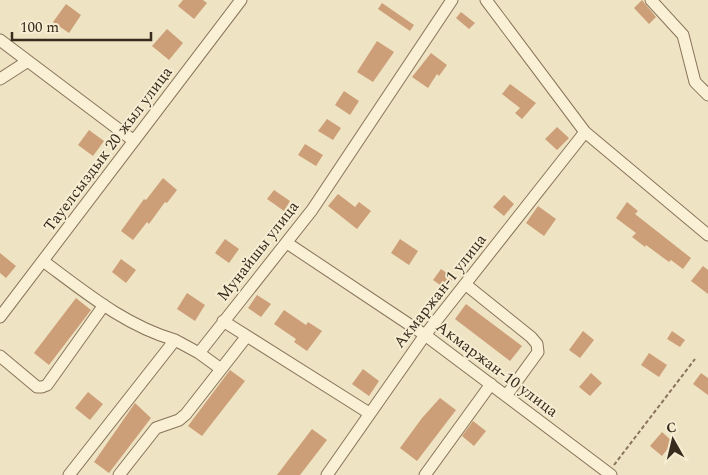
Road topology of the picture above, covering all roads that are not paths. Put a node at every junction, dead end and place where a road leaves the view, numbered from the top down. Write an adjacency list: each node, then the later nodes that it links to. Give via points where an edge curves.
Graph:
1 (452, 0): 12 (street, Мунайшы улица)
2 (486, 0): 9 (street)
3 (651, 0): 8 (street, via 683,35 696,82)
4 (239, 1): 10 (street, Тауелсыздык 20 жыл улица)
5 (0, 40): 6 (street)
6 (28, 61): 7 (street); 10 (street)
7 (0, 79)
8 (708, 95)
9 (585, 132): 11 (street); 14 (street, Акмаржан-1 улица)
10 (134, 141): 13 (street, Тауелсыздык 20 жыл улица)
11 (708, 235)
12 (287, 243): 17 (street, Мунайшы улица); 18 (street, Акмаржан-10 улица)
13 (43, 261): 15 (street); 16 (street, Тауелсыздык 20 жыл улица)
14 (465, 284): 18 (street, Акмаржан-1 улица); 25 (street, via 537,344 538,352)
15 (104, 305): 20 (street, via 144,329); 22 (street, via 42,388)
16 (0, 317)
17 (224, 321): 19 (street); 21 (street, Мунайшы улица)
18 (425, 335): 24 (street, Акмаржан-10 улица); 26 (street, Акмаржан-1 улица)
19 (247, 336): 23 (street); 26 (street)
20 (175, 340): 21 (street); 28 (street)
21 (199, 353): 23 (street)
22 (0, 356)
23 (221, 369): 29 (street, via 186,414 156,428)
24 (491, 384): 25 (street, Акмаржан-10 улица); 31 (street)
25 (506, 396): 27 (street, Акмаржан-10 улица)
26 (369, 414): 30 (street, Акмаржан-1 улица)
27 (610, 474)
28 (69, 475)
29 (119, 475)
30 (327, 475)
31 (425, 475)

